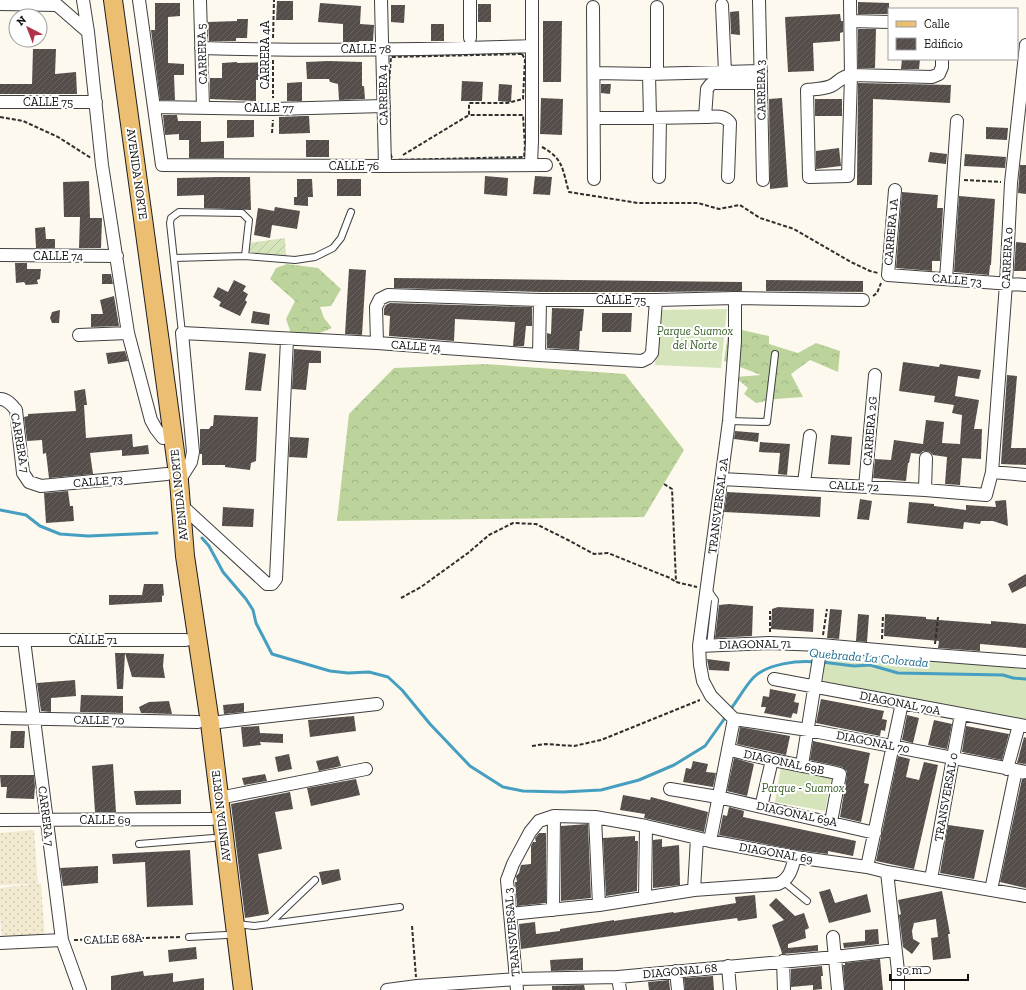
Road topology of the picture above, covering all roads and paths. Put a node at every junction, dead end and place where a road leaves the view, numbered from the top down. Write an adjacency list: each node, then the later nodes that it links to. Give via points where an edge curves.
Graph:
1 (83, 0): 19 (street)
2 (104, 0): 82 (main road, AVENIDA NORTE)
3 (113, 0): 86 (main road, AVENIDA NORTE)
4 (139, 0): 35 (street)
5 (200, 0): 23 (street, CARRERA 5)
6 (274, 0): 25 (path, CARRERA 4A)
7 (381, 0): 24 (street, CARRERA 4)
8 (470, 0): 20 (street)
9 (532, 0): 22 (street)
10 (759, 0): 31 (street, CARRERA 3)
11 (850, 0): 17 (street)
12 (58, 2): 13 (street); 19 (street)
13 (0, 4)
14 (722, 5): 27 (street)
15 (593, 7): 28 (street)
16 (657, 7): 29 (street)
17 (850, 21): 18 (street); 30 (street)
18 (888, 22)
19 (88, 32): 33 (street)
20 (470, 38)
21 (1026, 45): 46 (street, CARRERA 0)
22 (532, 46): 24 (street, CALLE 78); 45 (street)
23 (201, 48): 25 (street, CALLE 78); 36 (street, CARRERA 5)
24 (382, 49): 25 (street, CALLE 78); 34 (street, CARRERA 4)
25 (273, 50): 37 (path, CARRERA 4A)
26 (942, 60): 30 (street, via 939,74 932,76)
27 (725, 72): 29 (street); 31 (street)
28 (594, 73): 29 (street); 41 (street)
29 (653, 74): 42 (street)
30 (851, 75): 30 (street, via 843,77 833,85 807,90 809,177 848,176)
31 (761, 77): 40 (street, via 710,85 707,89); 54 (street, CARRERA 3)
32 (0, 102): 33 (street, CALLE 75)
33 (96, 102): 49 (street)
34 (384, 106): 37 (street, CALLE 77); 47 (street, CARRERA 4)
35 (154, 107): 36 (street, CALLE 77); 47 (street, CALLE 76, via 162,165)
36 (203, 107): 37 (street, CALLE 77)
37 (273, 109): 44 (path, CARRERA 4A)
38 (469, 115): 47 (path); 47 (path, via 523,114 524,157); 47 (path, via 469,103 507,103 524,99 525,59 522,54 391,58)
39 (0, 117): 49 (path, via 23,121 58,137)
40 (706, 117): 42 (street); 51 (street, via 723,117 730,123)
41 (594, 118): 42 (street); 53 (street)
42 (655, 118): 52 (street)
43 (957, 121): 55 (street)
44 (272, 133)
45 (532, 141): 48 (street); 63 (path, via 560,161 569,192 638,204 698,203 719,209 740,205 760,218 794,229 857,265)
46 (1020, 155): 56 (street, CARRERA 0)
47 (389, 163): 48 (street, CALLE 76)
48 (531, 164): 50 (street, CALLE 76)
49 (102, 165): 60 (street)
50 (546, 165)
51 (728, 177)
52 (659, 178)
53 (594, 179)
54 (763, 180)
55 (954, 180): 56 (path); 64 (street)
56 (1010, 183): 65 (street, CARRERA 0)
57 (895, 190): 63 (street, CARRERA 1A)
58 (351, 212): 61 (lane, via 341,238 333,248 315,257 296,260)
59 (0, 255): 60 (street, CALLE 74)
60 (117, 256): 71 (street)
61 (245, 256): 62 (lane); 62 (lane, via 249,220 242,213 179,212 171,218 170,223)
62 (174, 258): 72 (lane)
63 (888, 275): 64 (street, CALLE 73); 70 (path, via 877,293)
64 (946, 279): 65 (street, CALLE 73)
65 (1006, 284): 66 (street, CALLE 73); 84 (street, CARRERA 0)
66 (1026, 285)
67 (735, 298): 69 (street, CALLE 75); 70 (street, CALLE 75); 80 (street, TRANSVERSAL 2A, via 735,341)
68 (540, 300): 69 (street, CALLE 75); 75 (street, CALLE 75, via 388,295 380,299 376,307); 77 (street)
69 (656, 300): 77 (street, CALLE 74, via 652,353 642,361)
70 (863, 300)
71 (128, 333): 73 (street); 82 (street, via 151,420)
72 (182, 333): 74 (street, CALLE 74); 86 (street, via 193,452 191,462)
73 (80, 335)
74 (287, 339): 75 (street, CALLE 74); 94 (street, via 276,579 272,584 267,584)
75 (377, 343): 77 (street, CALLE 74)
76 (775, 354): 80 (lane, via 767,422)
77 (539, 355)
78 (875, 374): 91 (street, CARRERA 2G)
79 (5, 402): 88 (street, CARRERA 7, via 16,410 23,473)
80 (729, 421): 87 (street, TRANSVERSAL 2A)
81 (810, 436): 89 (street)
82 (163, 438): 86 (main road, AVENIDA NORTE)
83 (926, 458): 92 (street)
84 (992, 472): 85 (street); 93 (street, CARRERA 0)
85 (1026, 475)
86 (173, 477): 88 (street, CALLE 73, via 41,486); 94 (main road, AVENIDA NORTE); 104 (main road, AVENIDA NORTE)
87 (722, 479): 89 (street, CALLE 72); 96 (street, TRANSVERSAL 2A)
88 (29, 482)
89 (804, 483): 91 (street, CALLE 72)
90 (664, 484): 95 (path, via 672,488)
91 (865, 487): 92 (street, CALLE 72)
92 (925, 490): 93 (street, CALLE 72)
93 (986, 495)
94 (181, 505): 120 (main road, AVENIDA NORTE)
95 (676, 582): 96 (path); 97 (path, via 608,553 594,554 536,524 513,523 489,535 421,587)
96 (708, 590): 106 (street, TRANSVERSAL 2A)
97 (401, 598)
98 (827, 609): 107 (path)
99 (770, 611): 105 (path)
100 (883, 615): 108 (path)
101 (938, 618): 109 (path)
102 (0, 640): 103 (street, CALLE 71)
103 (24, 640): 104 (street, CALLE 71); 118 (street, CARRERA 7)
104 (186, 640): 120 (main road, AVENIDA NORTE)
105 (769, 643): 106 (street, DIAGONAL 71); 107 (street, DIAGONAL 71)
106 (705, 645): 113 (street, TRANSVERSAL 2A, via 700,665 703,681)
107 (821, 650): 108 (street, DIAGONAL 71); 112 (street)
108 (881, 650): 109 (street, DIAGONAL 71)
109 (934, 655): 110 (street, DIAGONAL 71)
110 (1026, 662)
111 (774, 680): 112 (street, DIAGONAL 70A)
112 (815, 687): 114 (street, DIAGONAL 70A); 122 (street)
113 (711, 696): 119 (street, TRANSVERSAL 2A); 123 (path, via 601,740 574,746)
114 (902, 703): 116 (street, DIAGONAL 70A); 124 (street)
115 (377, 704): 120 (street, CALLE 70)
116 (961, 714): 121 (street, DIAGONAL 70A); 126 (street, TRANSVERSAL 0)
117 (0, 718): 118 (street, CALLE 70)
118 (34, 718): 120 (street, CALLE 70); 139 (street, CARRERA 7)
119 (734, 719): 122 (street, DIAGONAL 70); 125 (street)
120 (204, 722): 133 (main road, AVENIDA NORTE); 137 (main road, AVENIDA NORTE)
121 (1023, 725): 130 (street)
122 (808, 730): 124 (street, DIAGONAL 70); 128 (street)
123 (532, 746)
124 (893, 746): 126 (street, DIAGONAL 70); 143 (street)
125 (728, 749): 127 (street, DIAGONAL 69B); 132 (street)
126 (953, 758): 130 (street, DIAGONAL 70); 151 (street, TRANSVERSAL 0)
127 (772, 760): 128 (street, DIAGONAL 69B); 134 (street)
128 (802, 765): 140 (street, DIAGONAL 69B, via 840,774)
129 (366, 769): 133 (street)
130 (1017, 770): 155 (street)
131 (670, 789): 132 (street, DIAGONAL 69A)
132 (718, 797): 134 (street, DIAGONAL 69A); 146 (street)
133 (219, 798): 165 (main road, AVENIDA NORTE)
134 (761, 807): 140 (street, DIAGONAL 69A)
135 (554, 816): 136 (street, DIAGONAL 69); 142 (street, DIAGONAL 69, via 539,821); 161 (street)
136 (595, 817): 141 (street, DIAGONAL 69); 159 (street)
137 (211, 819): 139 (street, CALLE 69); 144 (main road, AVENIDA NORTE)
138 (0, 820): 139 (street, CALLE 69)
139 (47, 820): 168 (street, CARRERA 7)
140 (831, 822): 143 (street, DIAGONAL 69A)
141 (646, 826): 145 (street, DIAGONAL 69); 157 (street)
142 (530, 832): 162 (street, TRANSVERSAL 3, via 507,880)
143 (875, 832): 149 (street)
144 (213, 838): 147 (lane); 165 (main road, AVENIDA NORTE)
145 (697, 838): 146 (street, DIAGONAL 69); 154 (street)
146 (710, 841): 148 (street, DIAGONAL 69)
147 (139, 844)
148 (795, 857): 149 (street, DIAGONAL 69); 153 (street, via 789,876)
149 (867, 867): 150 (street, DIAGONAL 69)
150 (887, 872): 151 (street, DIAGONAL 69); 170 (street)
151 (931, 879): 155 (street, DIAGONAL 69)
152 (315, 880): 163 (lane)
153 (784, 882): 154 (street); 158 (lane)
154 (694, 890): 157 (street)
155 (991, 890): 156 (street, DIAGONAL 69)
156 (1026, 896)
157 (645, 898): 159 (street)
158 (807, 901)
159 (599, 905): 161 (street)
160 (400, 907): 163 (lane)
161 (552, 910): 162 (street)
162 (510, 914): 178 (street, TRANSVERSAL 3)
163 (269, 924): 165 (lane)
164 (412, 926): 179 (path)
165 (230, 930): 166 (lane); 181 (main road, AVENIDA NORTE); 182 (main road, AVENIDA NORTE)
166 (189, 937): 168 (path, CALLE 68A)
167 (833, 937): 171 (street)
168 (62, 940): 169 (street); 180 (street, CARRERA 7)
169 (0, 943)
170 (895, 950): 171 (street, DIAGONAL 68); 176 (street)
171 (835, 957): 172 (street, DIAGONAL 68); 188 (street)
172 (782, 961): 173 (street, DIAGONAL 68); 187 (street)
173 (728, 966): 175 (street, DIAGONAL 68); 186 (street)
174 (927, 970): 176 (lane)
175 (676, 971): 177 (street, DIAGONAL 68); 185 (street)
176 (898, 971): 189 (street)
177 (618, 977): 178 (street, DIAGONAL 68); 184 (street)
178 (516, 984): 179 (street, DIAGONAL 68)
179 (417, 986): 183 (street, DIAGONAL 68)
180 (80, 990)
181 (234, 990)
182 (243, 990)
183 (387, 990)
184 (620, 990)
185 (678, 990)
186 (730, 990)
187 (784, 990)
188 (838, 990)
189 (898, 990)

